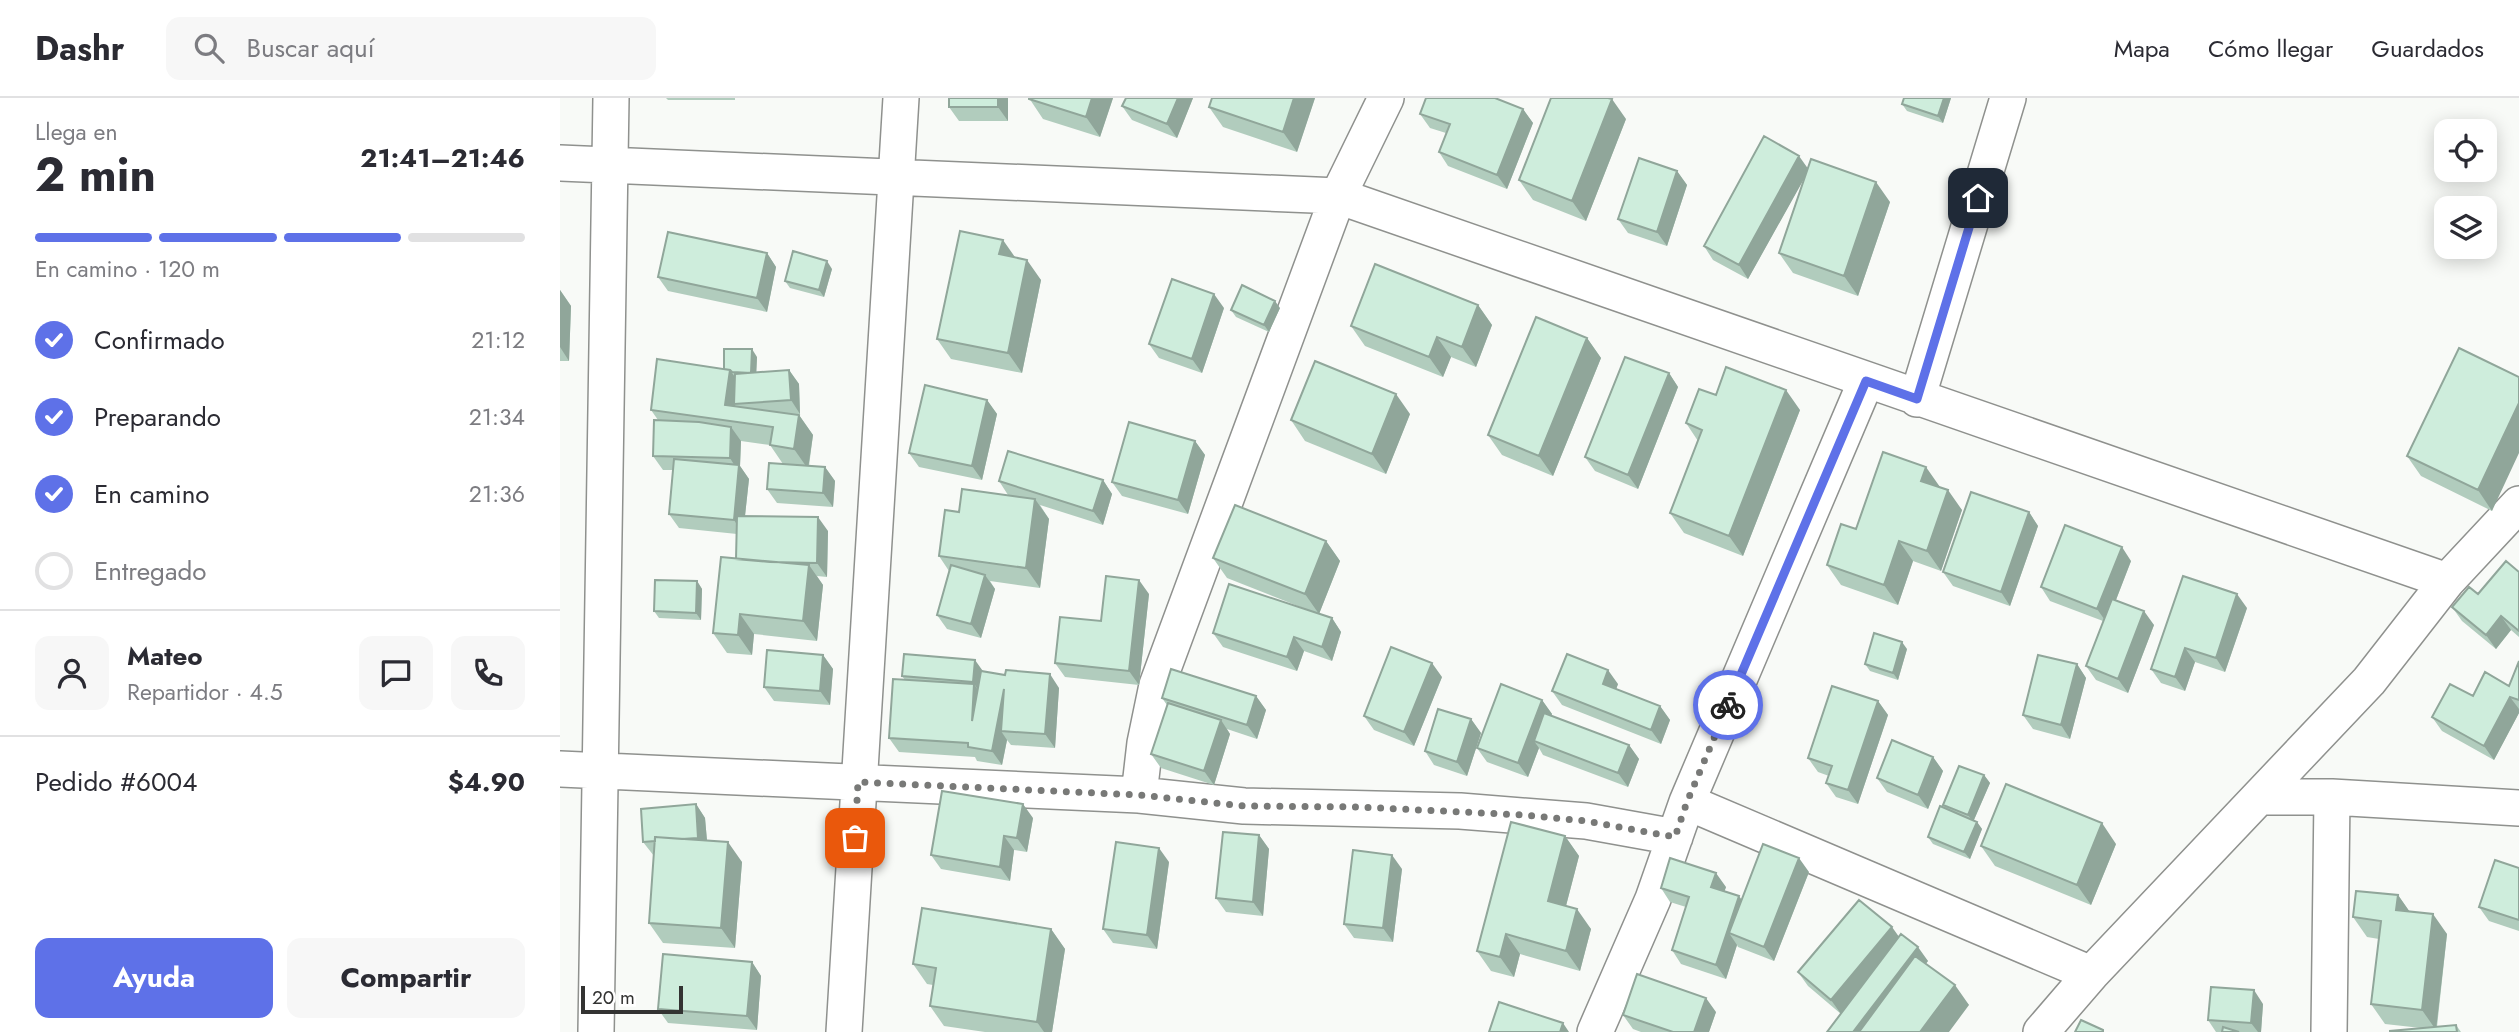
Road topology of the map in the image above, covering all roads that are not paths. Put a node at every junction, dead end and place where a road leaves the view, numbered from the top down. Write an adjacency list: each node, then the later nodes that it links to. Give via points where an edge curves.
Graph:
1 (611, 98): 6 (street)
2 (901, 98): 7 (street)
3 (1385, 98): 8 (street)
4 (2008, 98): 10 (street)
5 (560, 163): 6 (street)
6 (608, 165): 7 (street); 14 (street)
7 (896, 177): 8 (street); 15 (street)
8 (1338, 196): 9 (street); 16 (street, via 1157,685)
9 (1866, 381): 10 (street); 19 (street)
10 (1917, 399): 12 (street)
11 (2519, 504): 12 (street)
12 (2447, 582): 17 (street, via 2369,681)
13 (560, 769): 14 (street)
14 (600, 770): 15 (street); 23 (street)
15 (858, 782): 16 (street); 24 (street)
16 (1139, 795): 21 (street, via 1244,806 1524,815)
17 (2259, 797): 18 (street); 22 (street)
18 (2332, 797): 20 (street); 27 (street)
19 (1687, 802): 21 (street); 22 (street)
20 (2519, 808)
21 (1675, 837): 25 (street)
22 (2091, 974): 26 (street)
23 (596, 1032)
24 (844, 1032)
25 (1595, 1032)
26 (2041, 1032)
27 (2329, 1032)

